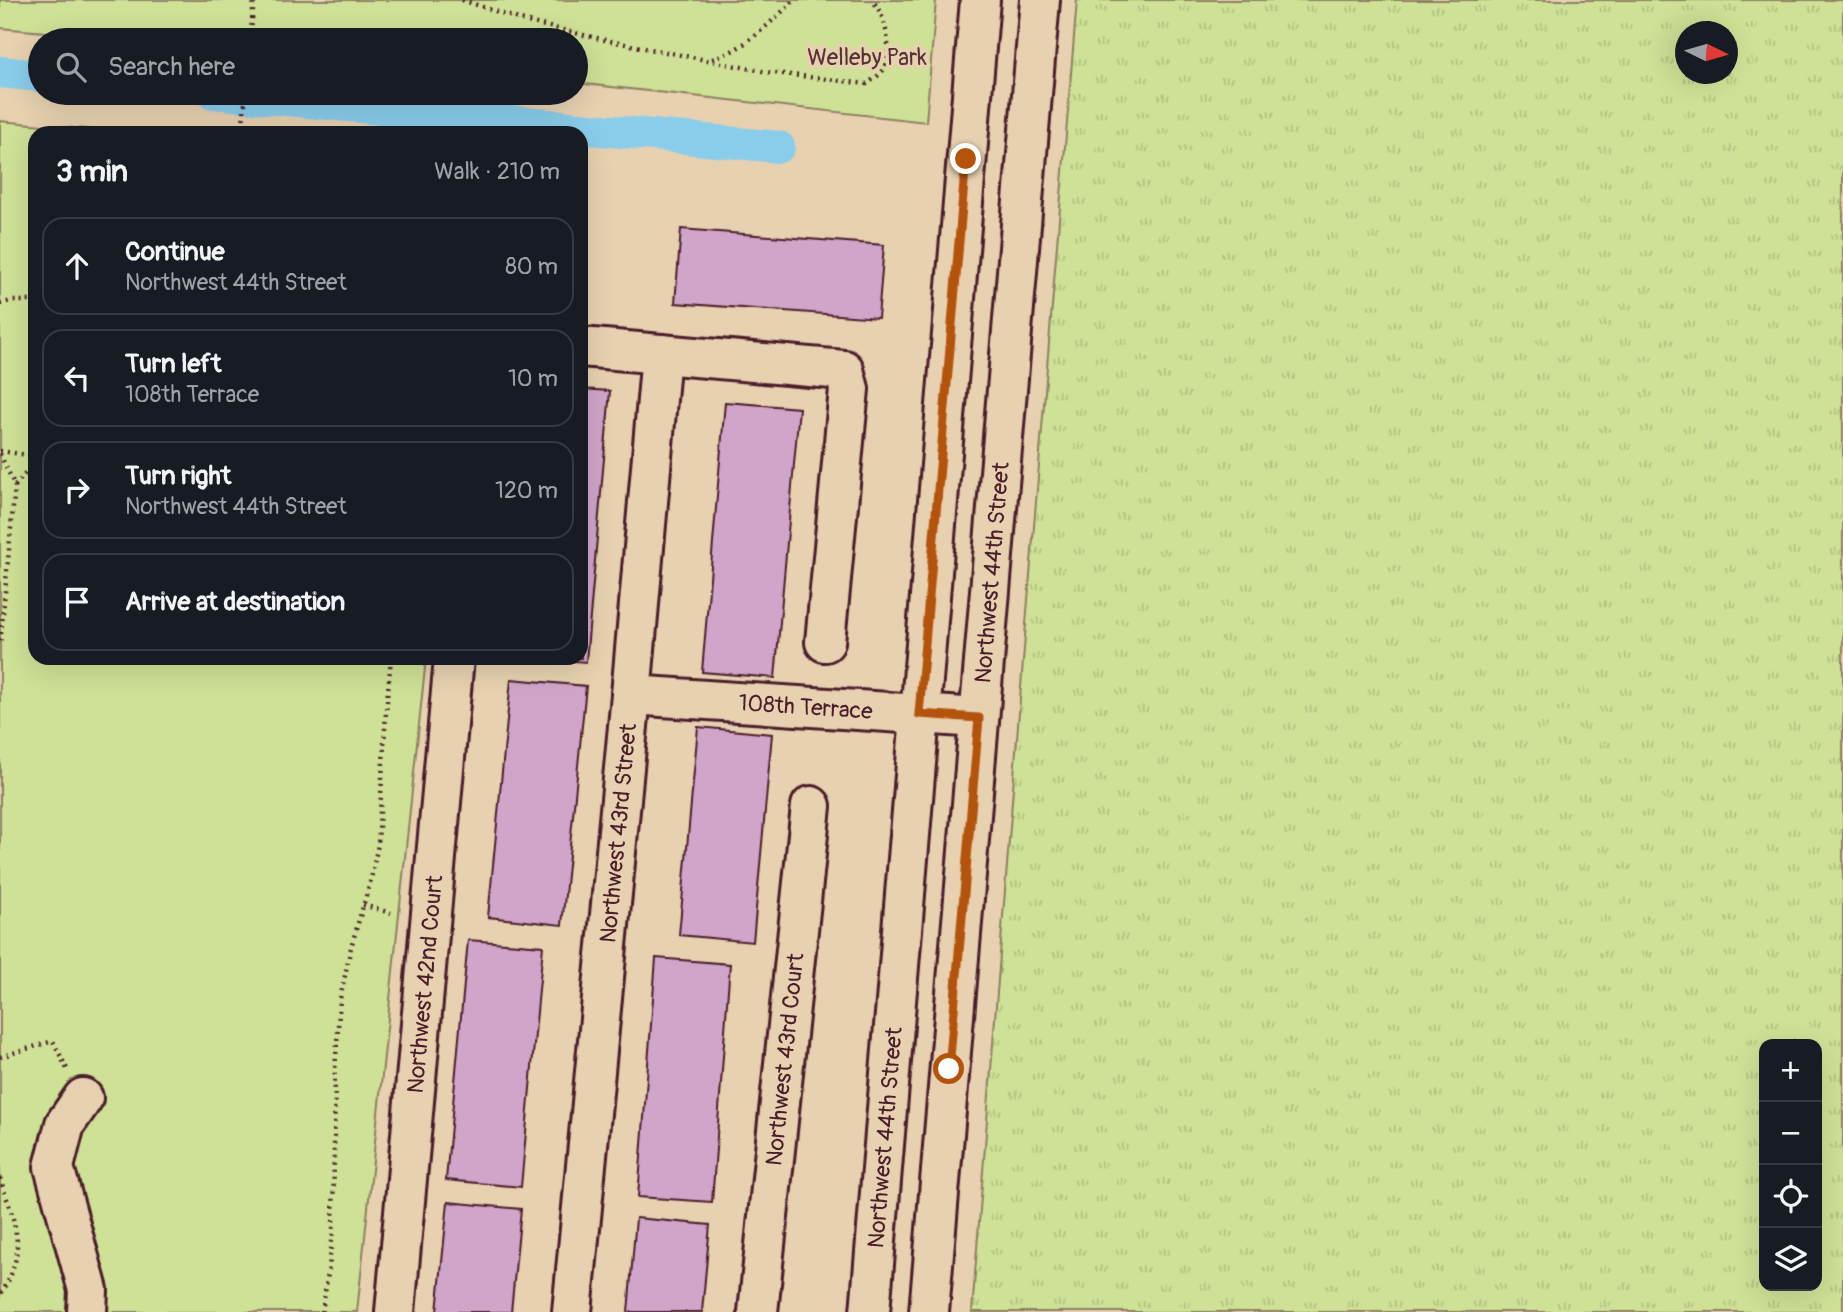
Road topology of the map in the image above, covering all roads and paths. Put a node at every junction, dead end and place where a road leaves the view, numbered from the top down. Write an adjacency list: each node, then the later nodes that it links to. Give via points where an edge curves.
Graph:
1 (254, 0): 7 (path)
2 (462, 0): 8 (path)
3 (795, 0): 10 (path, via 739,48)
4 (872, 0): 10 (path, via 887,32 888,56 884,69 867,84)
5 (980, 0): 26 (street, Northwest 44th Street)
6 (1040, 0): 27 (street, Northwest 44th Street)
7 (251, 28)
8 (554, 28)
9 (588, 36): 10 (path)
10 (708, 60)
11 (245, 105): 12 (path)
12 (243, 126)
13 (28, 301): 14 (path)
14 (0, 304)
15 (588, 349): 16 (street)
16 (661, 354): 21 (street, via 844,370 849,389); 25 (street, Northwest 43rd Street)
17 (0, 452): 18 (path); 20 (path)
18 (28, 455)
19 (28, 470): 20 (path)
20 (15, 486): 22 (path)
21 (825, 642)
22 (0, 645)
23 (390, 665): 29 (path, via 378,844)
24 (453, 665): 37 (street, Northwest 42nd Court)
25 (631, 695): 26 (street, 108th Terrace); 38 (street, Northwest 43rd Street)
26 (919, 714): 27 (street, 108th Terrace); 40 (street, Northwest 44th Street)
27 (979, 718): 41 (street, Northwest 44th Street)
28 (811, 806): 39 (street, Northwest 43rd Court)
29 (363, 905): 30 (path); 36 (path, via 340,999 333,1231)
30 (391, 913)
31 (0, 1057): 32 (path, via 53,1041)
32 (83, 1098): 35 (street, via 65,1124 54,1167 88,1290)
33 (0, 1178): 34 (path, via 17,1234 13,1273)
34 (0, 1295)
35 (87, 1312)
36 (322, 1312)
37 (395, 1312)
38 (572, 1312)
39 (758, 1312)
40 (870, 1312)
41 (929, 1312)

